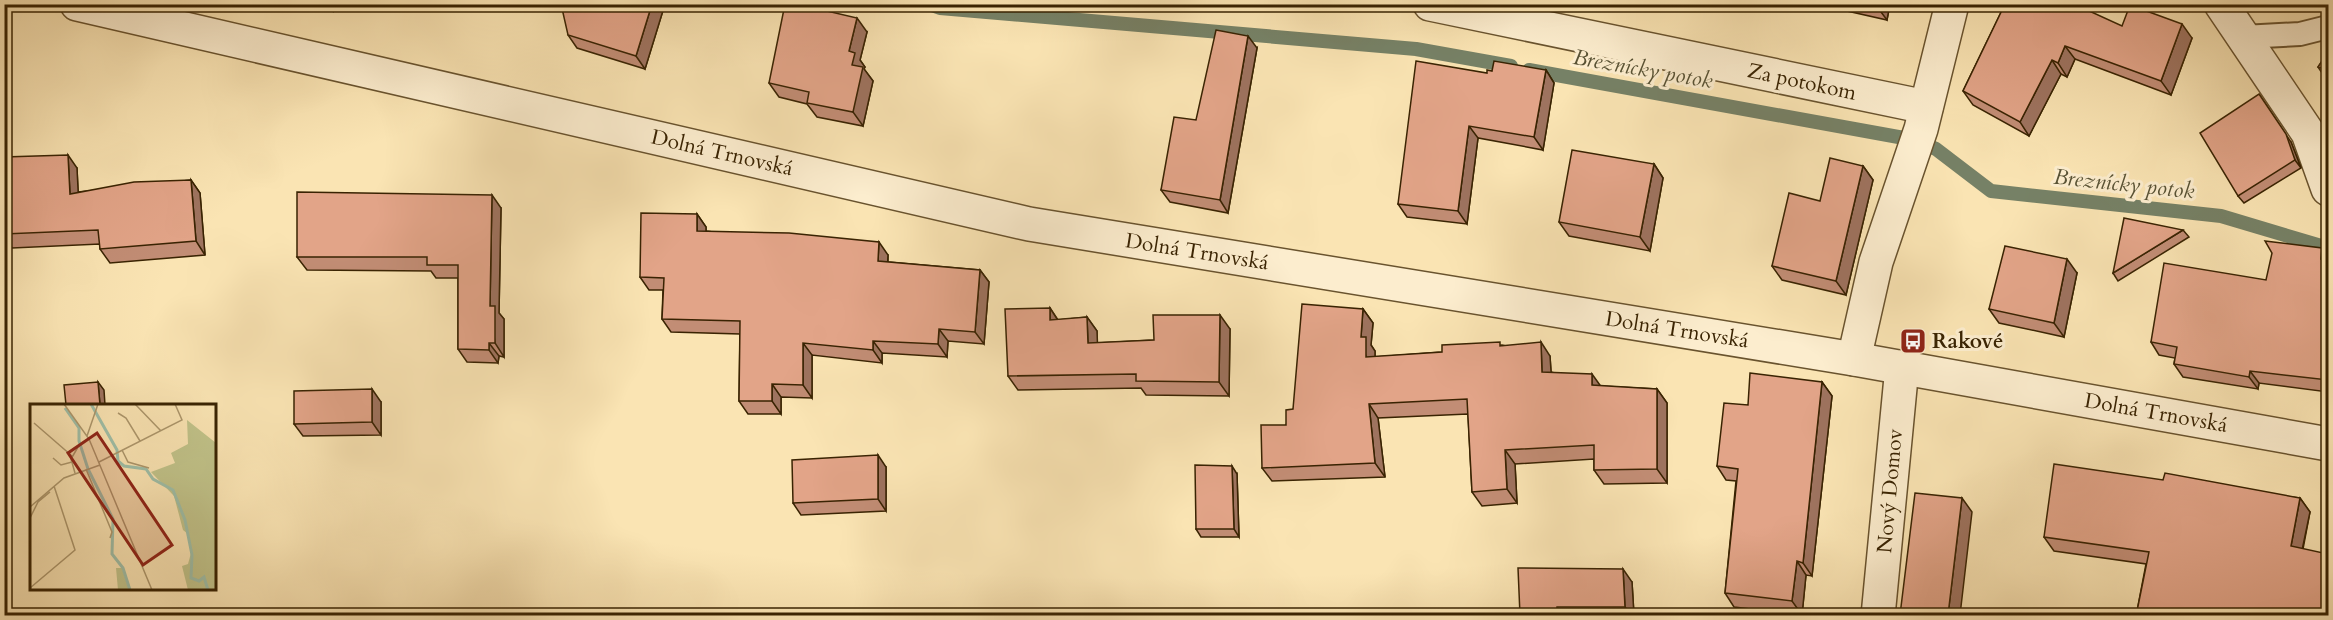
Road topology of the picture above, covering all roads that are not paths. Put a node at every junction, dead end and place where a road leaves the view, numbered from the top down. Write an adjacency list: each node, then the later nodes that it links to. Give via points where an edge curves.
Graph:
1 (77, 4): 9 (street, Dolná Trnovská, via 1029,224)
2 (1430, 4): 7 (street, Za potokom)
3 (1952, 4): 7 (street)
4 (2221, 4): 6 (street)
5 (2328, 27): 6 (lane, via 2300,34)
6 (2243, 37): 8 (street, via 2308,133)
7 (1920, 130): 9 (street, via 1876,262)
8 (2328, 189)
9 (1854, 359): 10 (street, Dolná Trnovská)
10 (1902, 367): 11 (street, Dolná Trnovská); 12 (street, Nový Domov)
11 (2328, 444)
12 (1878, 615)

